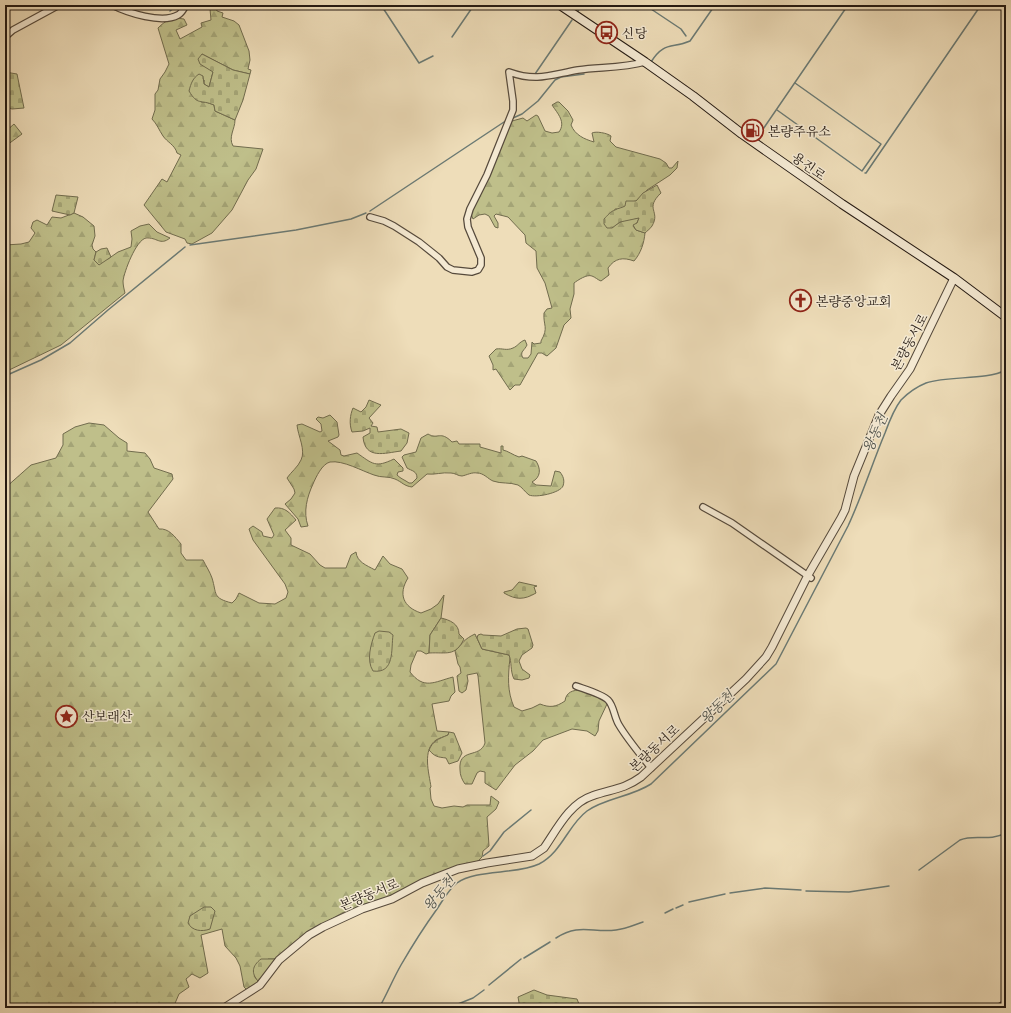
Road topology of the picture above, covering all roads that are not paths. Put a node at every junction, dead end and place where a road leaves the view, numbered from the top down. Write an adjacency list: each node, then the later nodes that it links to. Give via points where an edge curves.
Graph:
1 (59, 5): 5 (street)
2 (112, 5): 3 (street, via 124,11 164,19 180,14)
3 (186, 5)
4 (560, 5): 6 (main road, 용진로)
5 (5, 37)
6 (645, 62): 7 (street, via 632,66 579,70 531,78 509,72 513,110 467,219 482,258 478,270 453,270 419,242 384,221); 8 (main road, 용진로, via 804,178)
7 (370, 217)
8 (954, 278): 9 (main road, 용진로); 11 (street, 본량동서로, via 910,369 879,415 854,476 845,510)
9 (1006, 317)
10 (703, 507): 11 (street)
11 (810, 577): 13 (street, 본량동서로, via 766,657 746,680)
12 (576, 686): 13 (street, via 607,699 618,724)
13 (650, 768): 15 (street, 본량동서로, via 624,787 592,796 576,804 544,848 532,856 450,872 392,899 344,917 309,935 279,960 260,985)
14 (1006, 1003): 16 (street)
15 (224, 1008)
16 (998, 1008)

